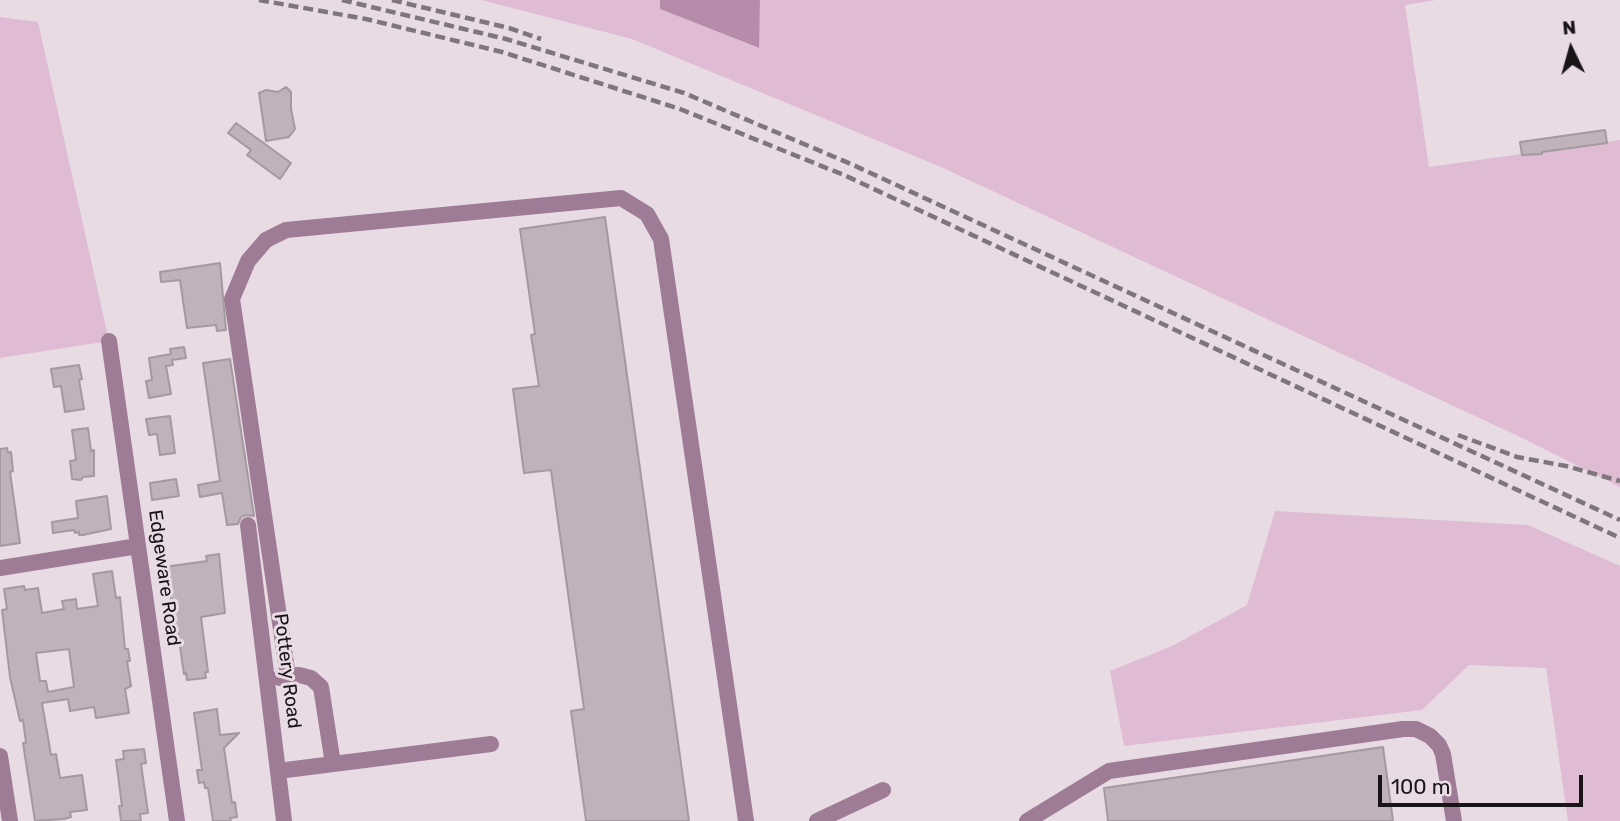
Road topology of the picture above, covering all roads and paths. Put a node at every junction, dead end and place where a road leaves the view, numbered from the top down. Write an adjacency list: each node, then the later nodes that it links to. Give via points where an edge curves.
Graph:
1 (109, 341): 3 (street, Edgeware Road)
2 (248, 525): 6 (street, Pottery Road)
3 (138, 546): 4 (street); 13 (street, Edgeware Road)
4 (0, 568)
5 (288, 677): 6 (street); 9 (street, via 311,678 321,687); 15 (street, via 232,299 248,261 266,240 286,230 621,198 647,214 662,239)
6 (267, 680): 10 (street, Pottery Road)
7 (491, 744): 9 (street)
8 (0, 756): 12 (street)
9 (333, 764): 10 (street)
10 (278, 771): 14 (street, Pottery Road)
11 (883, 790): 16 (street)
12 (10, 821)
13 (177, 821)
14 (284, 821)
15 (746, 821)
16 (817, 821)
17 (1027, 821): 18 (street, via 1109,771 1403,729 1423,733 1439,745)
18 (1454, 821)

